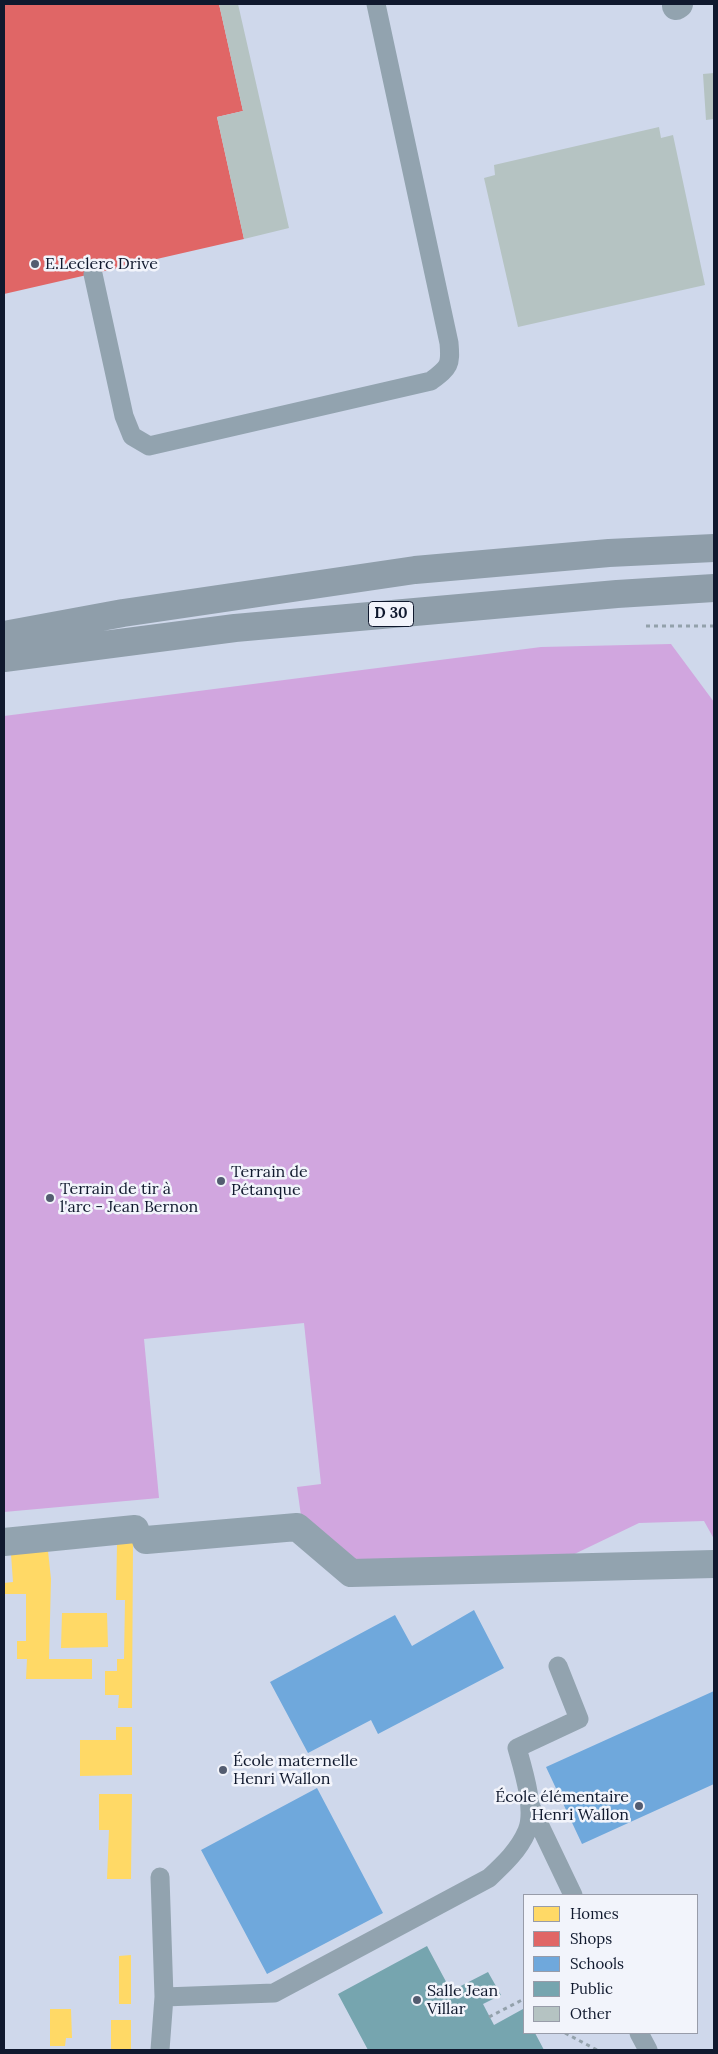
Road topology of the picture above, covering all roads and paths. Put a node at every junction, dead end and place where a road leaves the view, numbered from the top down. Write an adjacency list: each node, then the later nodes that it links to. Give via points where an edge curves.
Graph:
1 (376, 4): 2 (lane, via 449,343 447,369 431,380 149,446 132,436 124,416)
2 (93, 274)
3 (714, 548): 5 (main road, via 610,553 415,570 123,612)
4 (714, 588): 6 (main road, D 30, via 235,628)
5 (4, 634)
6 (4, 658)
7 (4, 1542): 8 (street, via 297,1527 351,1573)
8 (714, 1564)
9 (558, 1666): 10 (lane, via 579,1719 516,1748)
10 (529, 1804): 12 (lane); 13 (lane, via 528,1829 512,1856 489,1878 274,1994)
11 (160, 1877): 13 (lane)
12 (573, 1894)
13 (164, 1997): 18 (lane)
14 (523, 2000): 15 (path)
15 (489, 2017)
16 (567, 2034): 19 (path)
17 (640, 2034): 20 (lane)
18 (160, 2050)
19 (597, 2050)
20 (648, 2050)

